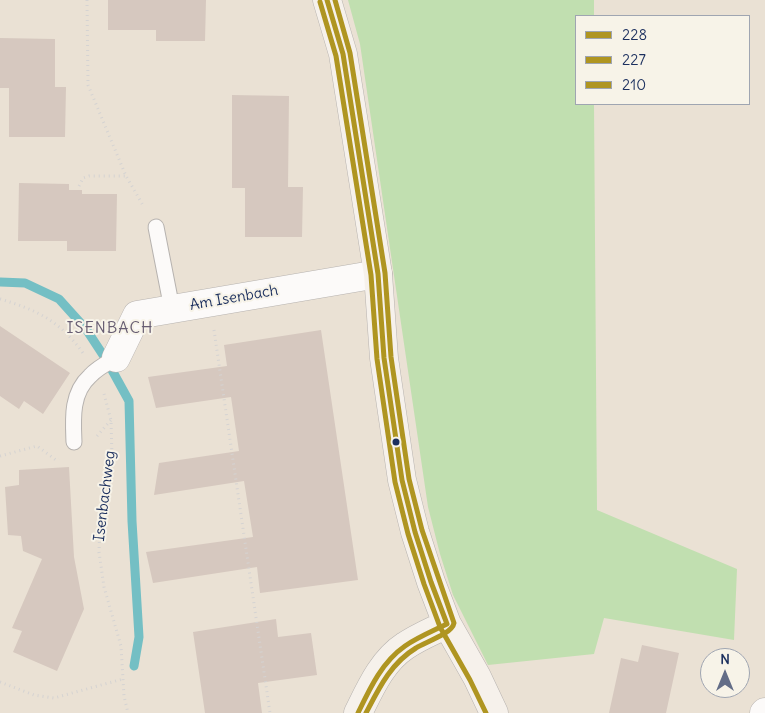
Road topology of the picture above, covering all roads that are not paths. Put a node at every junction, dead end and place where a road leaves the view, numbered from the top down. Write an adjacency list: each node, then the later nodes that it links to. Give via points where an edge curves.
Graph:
1 (327, 0): 3 (main road, via 342,54)
2 (156, 227): 4 (lane)
3 (378, 274): 4 (street, Am Isenbach); 7 (main road, via 384,358 402,480)
4 (172, 309): 5 (street, Am Isenbach, via 137,315)
5 (105, 364): 6 (lane, via 89,376 77,394 72,417)
6 (74, 442)
7 (447, 624): 8 (main road, via 404,646 373,682); 9 (main road)
8 (358, 713)
9 (494, 713)

